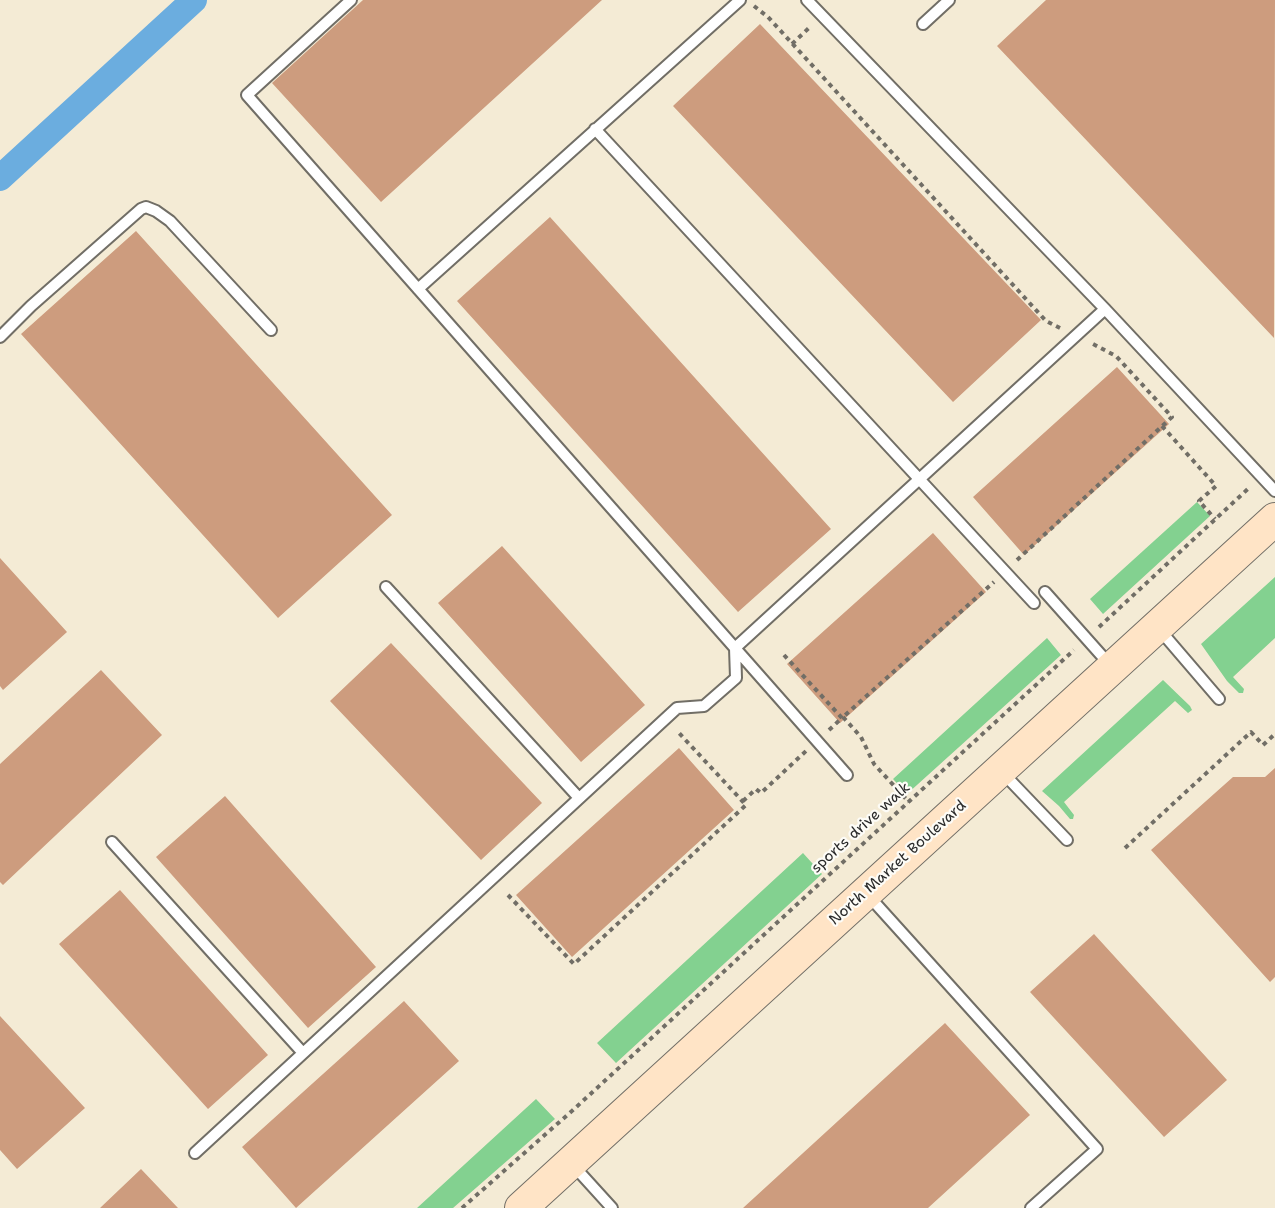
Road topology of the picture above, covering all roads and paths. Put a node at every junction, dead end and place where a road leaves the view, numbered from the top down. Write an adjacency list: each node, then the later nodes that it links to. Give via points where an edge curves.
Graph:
1 (351, 0): 8 (lane, via 247,96)
2 (740, 0): 7 (lane)
3 (745, 0): 11 (path, via 768,16 1046,321)
4 (807, 0): 9 (lane)
5 (949, 0): 6 (lane)
6 (922, 24)
7 (595, 129): 8 (lane); 15 (lane)
8 (418, 289): 25 (lane)
9 (1105, 309): 11 (lane); 14 (lane)
10 (271, 330): 12 (lane, via 170,221 146,207)
11 (1076, 336): 13 (path, via 1116,356 1173,417); 15 (lane)
12 (0, 337)
13 (1162, 426): 17 (path, via 1216,486 1199,501); 19 (path)
14 (1262, 477): 16 (lane); 17 (path, sports drive walk)
15 (920, 479): 19 (lane); 25 (lane)
16 (1275, 491)
17 (1215, 519): 24 (path, sports drive walk)
18 (1275, 519): 23 (main road, North Market Boulevard)
19 (1005, 572): 22 (lane); 29 (path)
20 (386, 587): 35 (lane)
21 (1045, 592): 24 (lane)
22 (1034, 603)
23 (1156, 627): 27 (main road, North Market Boulevard); 28 (lane)
24 (1086, 638): 27 (lane); 37 (path, sports drive walk)
25 (735, 648): 32 (lane); 35 (lane, via 736,678 704,706 677,708)
26 (784, 655): 29 (path)
27 (1113, 668): 33 (main road, North Market Boulevard)
28 (1219, 699)
29 (843, 717): 32 (path); 37 (path, via 861,737 874,764)
30 (679, 733): 36 (path)
31 (1275, 734): 40 (path, via 1263,745 1251,732)
32 (817, 741): 34 (lane); 36 (path, via 761,793 756,789)
33 (1000, 770): 38 (lane); 41 (main road, North Market Boulevard)
34 (847, 775)
35 (579, 798): 43 (lane)
36 (742, 801): 42 (path, via 746,805 574,964)
37 (909, 802): 46 (path, sports drive walk)
38 (1067, 840)
39 (112, 842): 43 (lane)
40 (1125, 848)
41 (866, 893): 45 (main road, North Market Boulevard); 49 (lane, via 1097,1149)
42 (508, 895)
43 (303, 1053): 44 (lane)
44 (195, 1153)
45 (571, 1162): 47 (main road, North Market Boulevard); 48 (lane)
46 (462, 1208)
47 (521, 1208)
48 (612, 1208)
49 (1031, 1208)

